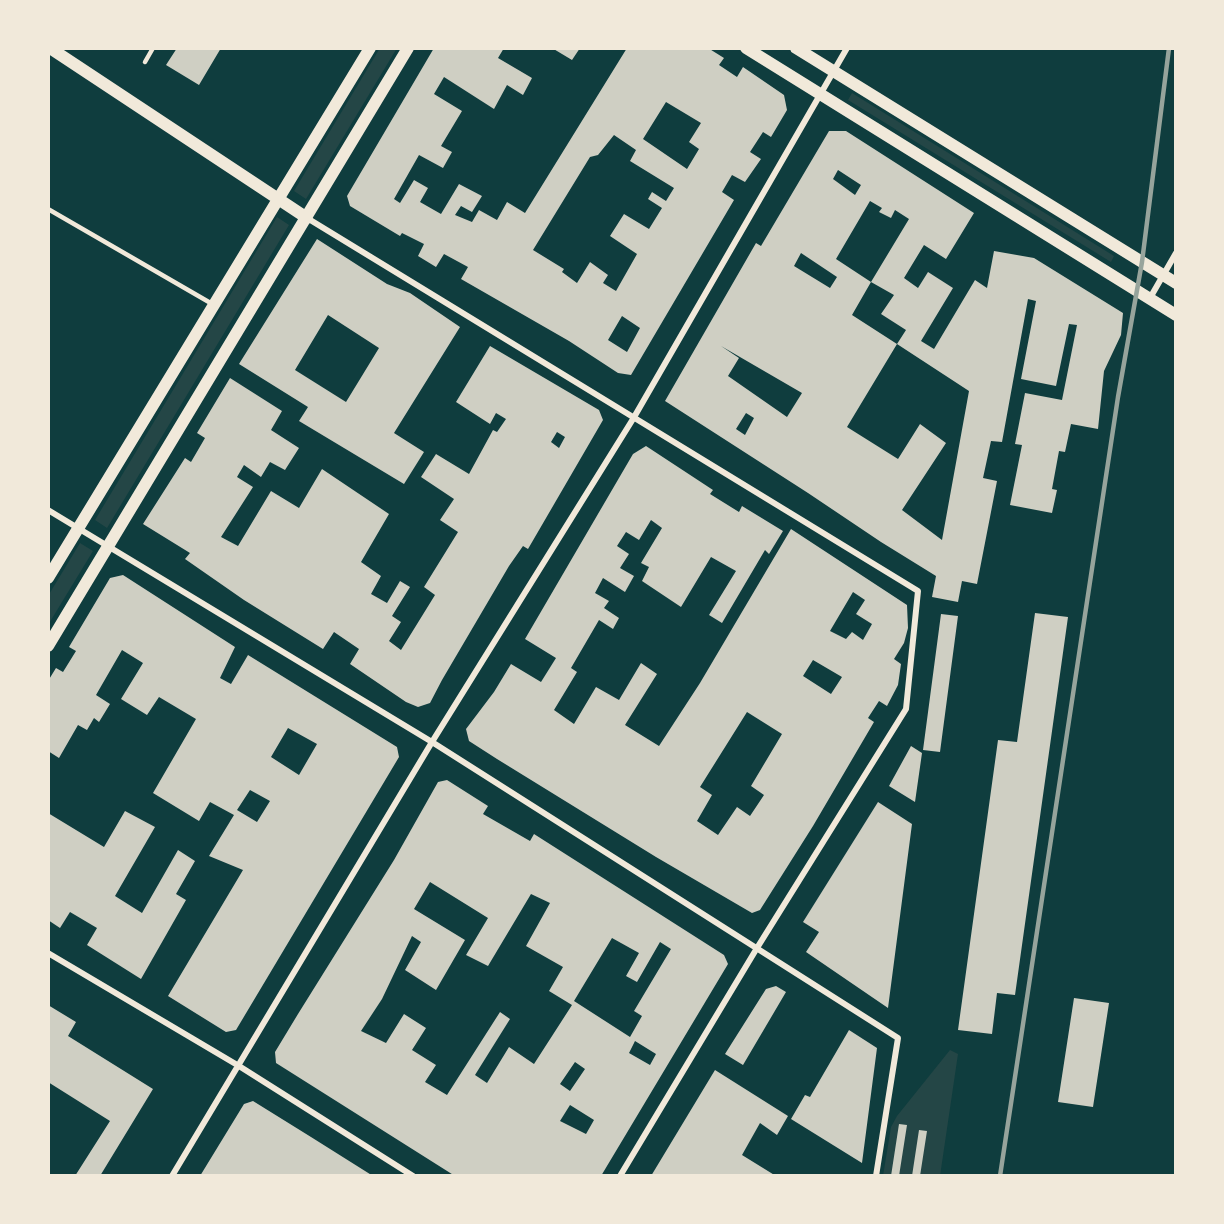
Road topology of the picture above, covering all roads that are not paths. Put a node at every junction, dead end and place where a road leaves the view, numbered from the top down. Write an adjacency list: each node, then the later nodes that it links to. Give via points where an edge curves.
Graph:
1 (50, 48): 11 (main road)
2 (153, 48): 8 (lane)
3 (370, 48): 11 (main road)
4 (408, 48): 13 (main road)
5 (746, 48): 10 (main road)
6 (796, 48): 9 (main road)
7 (847, 48): 9 (street)
8 (145, 62)
9 (833, 71): 10 (street); 15 (main road)
10 (819, 94): 17 (main road); 20 (street)
11 (278, 200): 13 (main road); 18 (main road)
12 (48, 209): 18 (lane)
13 (307, 218): 20 (street); 23 (main road)
14 (1176, 253): 15 (street)
15 (1163, 274): 16 (main road); 17 (street)
16 (1176, 283)
17 (1150, 298): 19 (main road)
18 (214, 305): 22 (main road)
19 (1176, 315)
20 (633, 418): 26 (street); 27 (street, via 918,591 906,709)
21 (48, 510): 22 (street)
22 (77, 529): 23 (street); 24 (main road)
23 (107, 547): 25 (main road); 26 (street)
24 (48, 578)
25 (48, 646)
26 (432, 742): 27 (street); 29 (street)
27 (757, 948): 32 (street); 33 (street, via 898,1038)
28 (48, 953): 29 (street)
29 (238, 1066): 30 (street); 31 (street)
30 (172, 1176)
31 (414, 1176)
32 (620, 1176)
33 (876, 1176)

